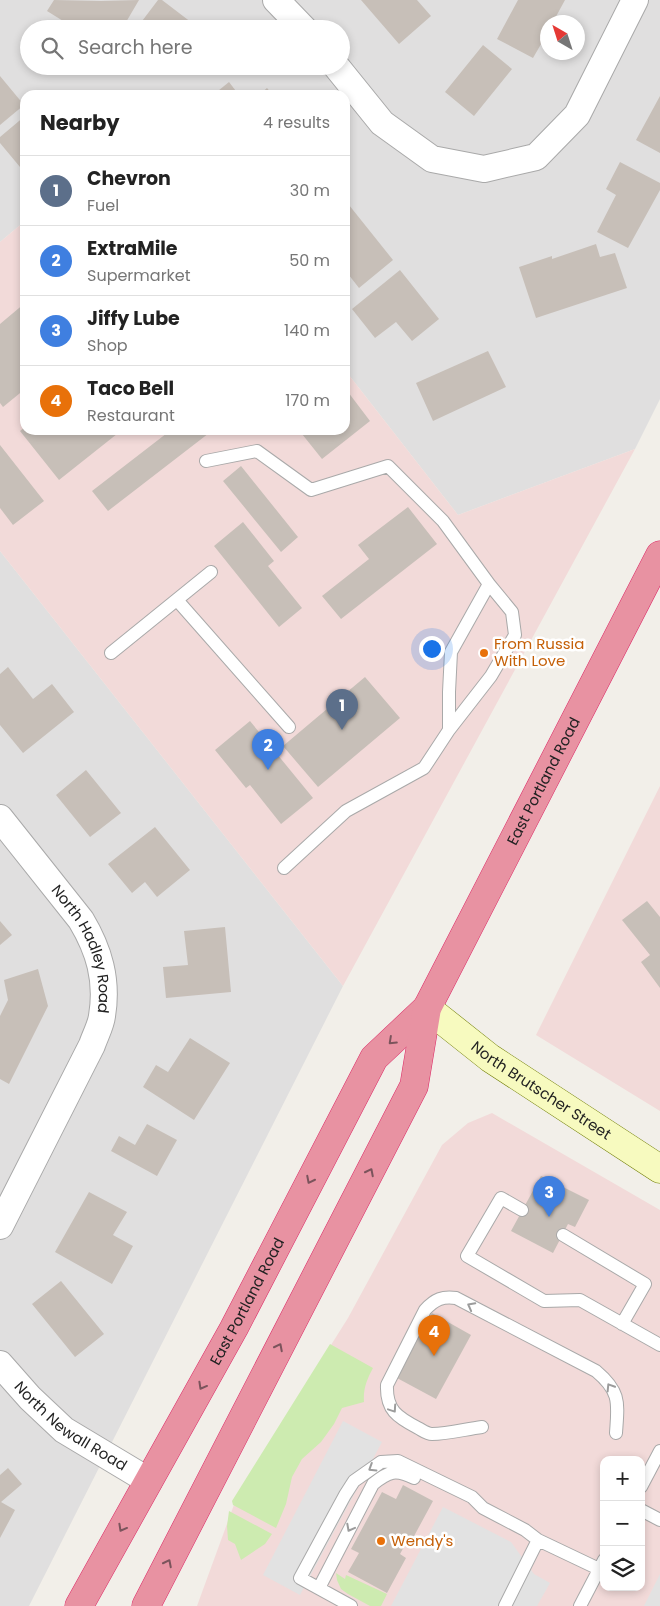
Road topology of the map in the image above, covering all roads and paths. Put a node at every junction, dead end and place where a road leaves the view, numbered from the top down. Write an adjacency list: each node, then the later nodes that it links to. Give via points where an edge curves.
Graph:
1 (276, 0): 3 (street)
2 (635, 0): 4 (street, via 577,115 536,157 484,169 432,159 382,123)
3 (295, 20)
4 (343, 75)
5 (206, 461): 8 (lane, via 257,451 311,490 388,466 443,521)
6 (660, 555): 15 (highway, East Portland Road)
7 (211, 572): 9 (lane)
8 (489, 584): 12 (lane, via 451,652); 12 (lane, via 512,612 515,635 491,676)
9 (177, 600): 10 (lane); 11 (lane)
10 (111, 653)
11 (289, 727)
12 (449, 730): 14 (lane, via 424,768 346,811)
13 (0, 818): 18 (street, North Hadley Road, via 89,933 100,963 104,997 102,1017 92,1045)
14 (284, 868)
15 (427, 1008): 16 (street, North Brutscher Street, via 490,1058); 27 (highway, East Portland Road, one-way to 27, via 374,1058 234,1328); 36 (highway, East Portland Road, one-way to 15, via 414,1086)
16 (660, 1169)
17 (522, 1210): 20 (lane, via 502,1198 468,1256 544,1301 580,1300)
18 (0, 1226)
19 (563, 1235): 20 (lane, via 645,1284)
20 (622, 1324): 21 (lane)
21 (660, 1345)
22 (0, 1364): 27 (street, North Newall Road, via 64,1430)
23 (482, 1427): 24 (lane, one-way to 23, via 618,1402 614,1390 596,1371 456,1298 439,1299 426,1310 386,1385 386,1396 395,1414 430,1434)
24 (616, 1433)
25 (660, 1451): 26 (lane)
26 (645, 1479)
27 (149, 1480): 35 (highway, East Portland Road, one-way to 35)
28 (483, 1508): 31 (lane); 34 (lane, one-way to 34, via 468,1505 402,1472 392,1472 373,1484); 34 (lane, one-way to 34, via 472,1498 398,1461 381,1462 354,1481 300,1578)
29 (645, 1512): 30 (lane)
30 (660, 1520)
31 (538, 1540): 32 (lane); 38 (lane)
32 (600, 1564)
33 (600, 1566): 39 (lane)
34 (319, 1588): 37 (lane)
35 (79, 1606)
36 (146, 1606)
37 (351, 1606)
38 (505, 1606)
39 (580, 1606)

